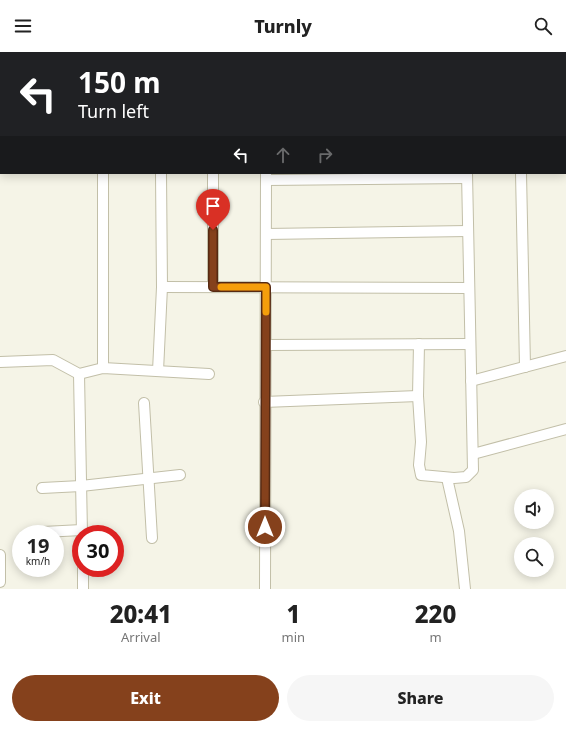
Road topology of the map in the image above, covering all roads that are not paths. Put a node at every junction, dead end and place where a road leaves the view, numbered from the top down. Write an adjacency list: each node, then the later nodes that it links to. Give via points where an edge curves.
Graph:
1 (103, 174): 19 (street)
2 (161, 174): 9 (street)
3 (213, 174): 10 (street)
4 (521, 174): 18 (street)
5 (467, 176): 6 (street); 7 (street)
6 (266, 177): 8 (street)
7 (468, 231): 8 (street); 12 (street)
8 (266, 234): 11 (street)
9 (162, 287): 10 (street); 20 (street)
10 (213, 287): 11 (street)
11 (266, 287): 12 (street); 15 (street)
12 (469, 288): 14 (street)
13 (419, 344): 14 (street); 15 (street); 24 (street)
14 (470, 344): 23 (street)
15 (266, 345): 25 (street)
16 (566, 356): 18 (street)
17 (0, 362): 21 (street, via 53,360)
18 (525, 367): 23 (street)
19 (103, 368): 20 (street); 21 (street)
20 (158, 370): 22 (street)
21 (79, 374): 32 (street)
22 (209, 374)
23 (471, 381): 28 (street)
24 (418, 396): 25 (street); 30 (street, via 421,475)
25 (264, 402): 40 (street)
26 (144, 403): 31 (street)
27 (566, 429): 28 (street)
28 (473, 454): 30 (street, via 473,470 466,477)
29 (180, 475): 31 (street)
30 (447, 478): 41 (street, via 459,531)
31 (149, 479): 32 (street); 35 (street)
32 (81, 486): 33 (street); 34 (street)
33 (42, 488)
34 (82, 525)
35 (152, 538)
36 (0, 555): 38 (street)
37 (83, 577): 39 (street)
38 (0, 582)
39 (84, 589)
40 (265, 589)
41 (465, 589)

